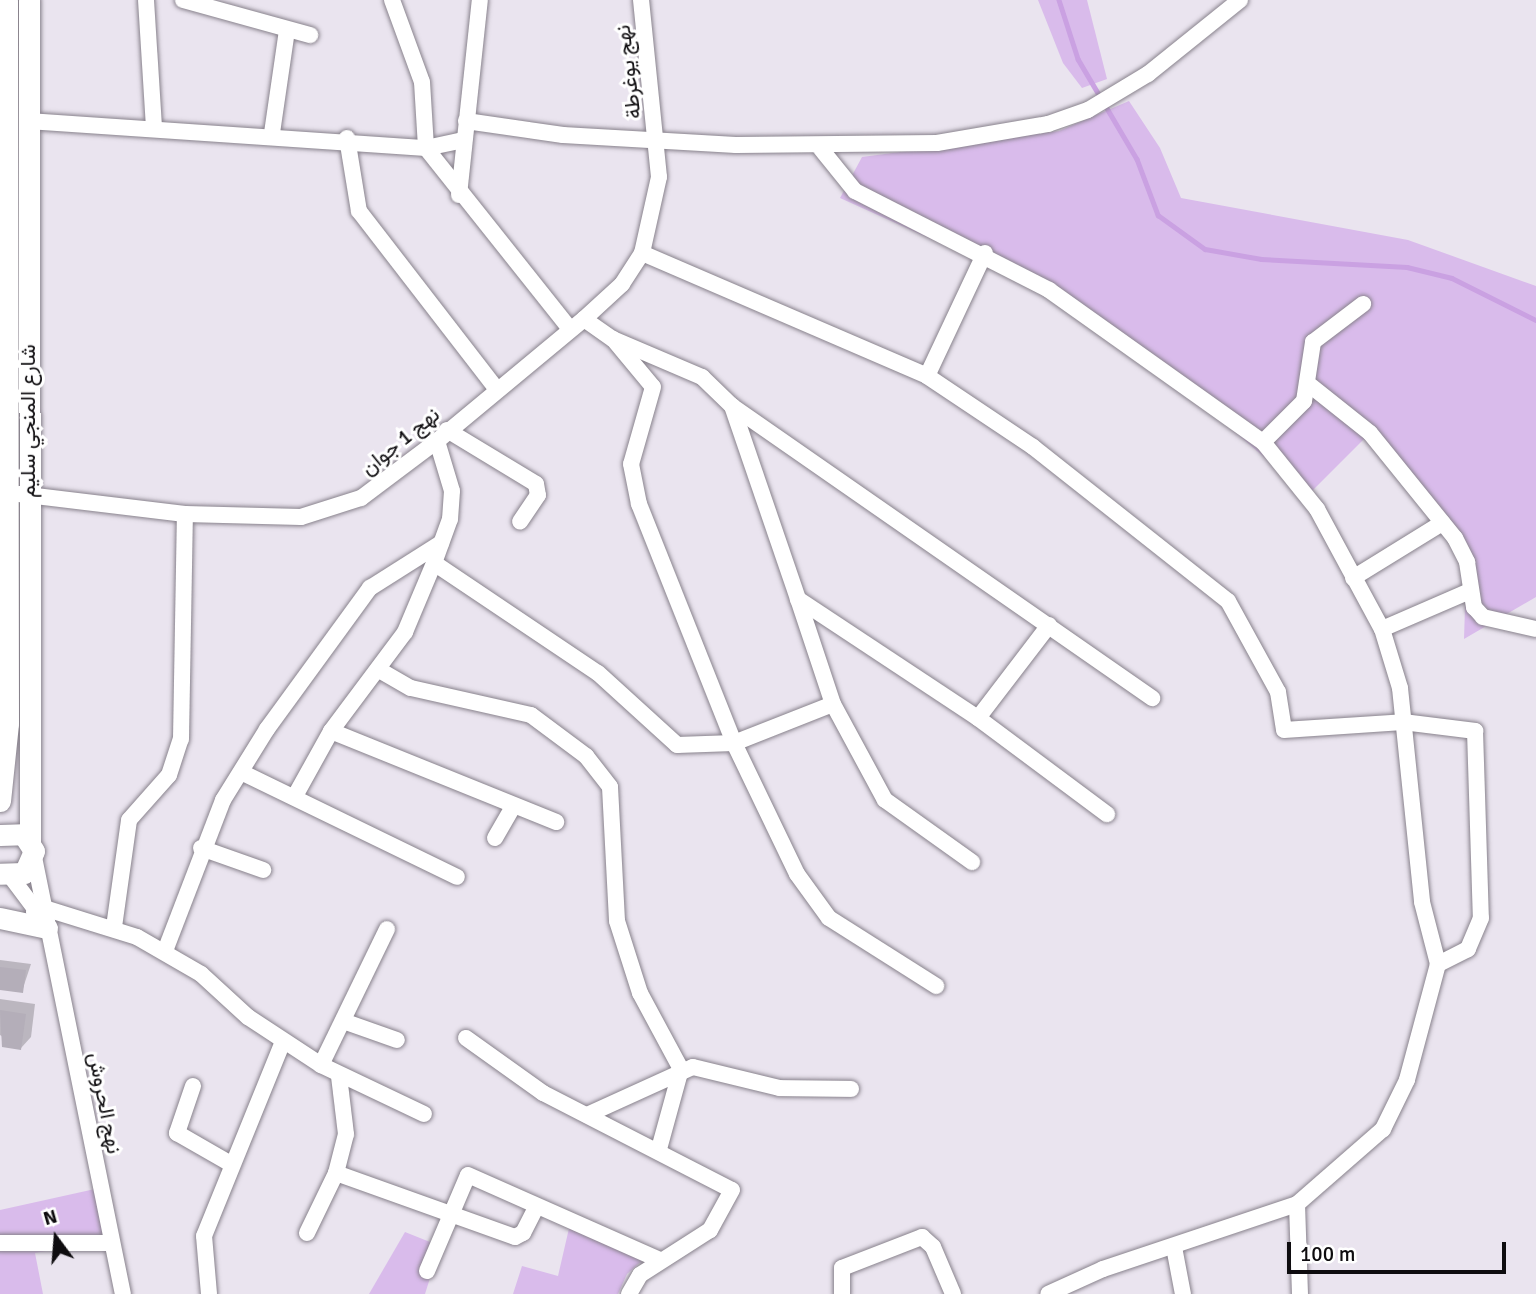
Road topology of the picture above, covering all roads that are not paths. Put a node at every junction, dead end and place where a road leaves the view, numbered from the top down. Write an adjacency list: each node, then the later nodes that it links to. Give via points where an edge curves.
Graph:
1 (7, 0): 16 (main road, شارع المنجي سليم)
2 (29, 0): 13 (main road, شارع المنجي سليم)
3 (146, 0): 14 (street)
4 (183, 0): 9 (street)
5 (393, 0): 20 (street, via 422,82)
6 (480, 0): 12 (street)
7 (641, 0): 19 (street, نهج يوغرطة)
8 (1239, 0): 21 (street, via 1118,95 1088,110 1048,124 937,143)
9 (227, 7): 10 (street)
10 (287, 30): 11 (street); 15 (street)
11 (310, 35)
12 (466, 121): 18 (street); 19 (street)
13 (28, 127): 14 (street); 16 (street); 35 (main road, شارع المنجي سليم)
14 (154, 128): 15 (street)
15 (272, 133): 17 (street)
16 (3, 136): 35 (main road, شارع المنجي سليم)
17 (347, 138): 20 (street); 31 (street, via 359,211)
18 (464, 140): 20 (street); 22 (street)
19 (658, 140): 21 (street); 23 (street, نهج 1 جوان, via 659,177)
20 (426, 148): 22 (street)
21 (821, 149): 24 (street, via 855,191)
22 (459, 195): 27 (street)
23 (642, 253): 26 (street, نهج 1 جوان, via 622,284); 29 (street)
24 (985, 253): 29 (street); 34 (street, via 1118,335)
25 (1363, 304): 30 (street, via 1309,348)
26 (584, 319): 27 (street, نهج 1 جوان); 28 (street)
27 (570, 329): 31 (street, نهج 1 جوان)
28 (613, 339): 32 (street, via 702,377); 53 (street, via 651,380 632,477)
29 (927, 376): 51 (street, via 1033,447 1212,584 1263,660 1284,730)
30 (1311, 386): 34 (street); 38 (street, via 1370,433)
31 (496, 388): 33 (street, نهج 1 جوان)
32 (732, 406): 43 (street); 44 (street)
33 (442, 435): 36 (street, نهج 1 جوان, via 361,498 336,509 277,518); 37 (street, via 536,484 538,495); 39 (street, via 452,491)
34 (1264, 442): 41 (street, via 1317,509)
35 (12, 494): 36 (street, نهج 1 جوان); 56 (main road, شارع المنجي سليم, via 8,723); 63 (main road, شارع المنجي سليم)
36 (185, 514): 70 (street, via 181,739 169,775 130,820)
37 (520, 522)
38 (1442, 523): 41 (street); 42 (street, via 1467,562)
39 (441, 543): 40 (street); 54 (street, via 370,588)
40 (434, 564): 47 (street); 53 (street, via 598,673 677,745)
41 (1353, 578): 45 (street)
42 (1470, 591): 45 (street); 46 (street, via 1488,621)
43 (798, 599): 49 (street); 50 (street)
44 (1049, 625): 48 (street); 50 (street)
45 (1382, 629): 51 (street)
46 (1536, 629)
47 (381, 671): 52 (street); 80 (street, via 411,688 531,715 586,756 610,787 617,921 640,993)
48 (1152, 698)
49 (833, 704): 53 (street); 64 (street, via 886,800)
50 (978, 718): 58 (street)
51 (1403, 722): 73 (street, via 1422,902); 73 (street, via 1475,731 1481,918 1468,949)
52 (331, 731): 55 (street); 57 (street)
53 (734, 743): 74 (street, via 811,900)
54 (241, 772): 55 (street); 62 (street)
55 (295, 796): 66 (street)
56 (0, 801)
57 (513, 807): 59 (street); 61 (street)
58 (1107, 814)
59 (556, 822)
60 (0, 835): 63 (main road, via 14,831)
61 (495, 838)
62 (201, 848): 65 (street); 72 (street)
63 (32, 849): 67 (main road, via 29,869); 68 (street, نهج الحروش)
64 (972, 862)
65 (263, 870)
66 (457, 877)
67 (4, 881): 68 (street)
68 (43, 917): 69 (main road); 70 (street); 93 (street, نهج الحروش)
69 (0, 918)
70 (114, 927): 72 (street)
71 (387, 929): 75 (street)
72 (165, 951): 78 (street)
73 (1438, 964): 89 (street, via 1414,1058 1383,1129)
74 (936, 986)
75 (343, 1021): 77 (street); 79 (street)
76 (466, 1038): 85 (street, via 516,1076)
77 (397, 1040)
78 (283, 1041): 79 (street); 87 (street)
79 (321, 1065): 81 (street)
80 (681, 1069): 83 (street, via 780,1088); 85 (street); 86 (street)
81 (339, 1076): 84 (street); 88 (street, via 348,1118)
82 (193, 1086): 87 (street, via 177,1133)
83 (851, 1089)
84 (424, 1114)
85 (587, 1115): 86 (street)
86 (659, 1149): 96 (street, via 732,1190 710,1230)
87 (231, 1164): 99 (street, via 204,1236)
88 (337, 1173): 91 (street); 92 (street)
89 (1297, 1204): 95 (street); 105 (street)
90 (537, 1206): 91 (street, via 519,1237); 91 (street, via 468,1175); 96 (street)
91 (449, 1215): 97 (street)
92 (307, 1233)
93 (112, 1242): 94 (street); 98 (street, نهج الحروش)
94 (0, 1243)
95 (1174, 1247): 103 (street); 104 (street)
96 (660, 1259): 100 (street)
97 (427, 1271)
98 (123, 1294)
99 (209, 1294)
100 (629, 1294)
101 (842, 1294): 102 (street, via 842,1268 922,1237 933,1247)
102 (953, 1294)
103 (1048, 1294)
104 (1183, 1294)
105 (1300, 1294)

